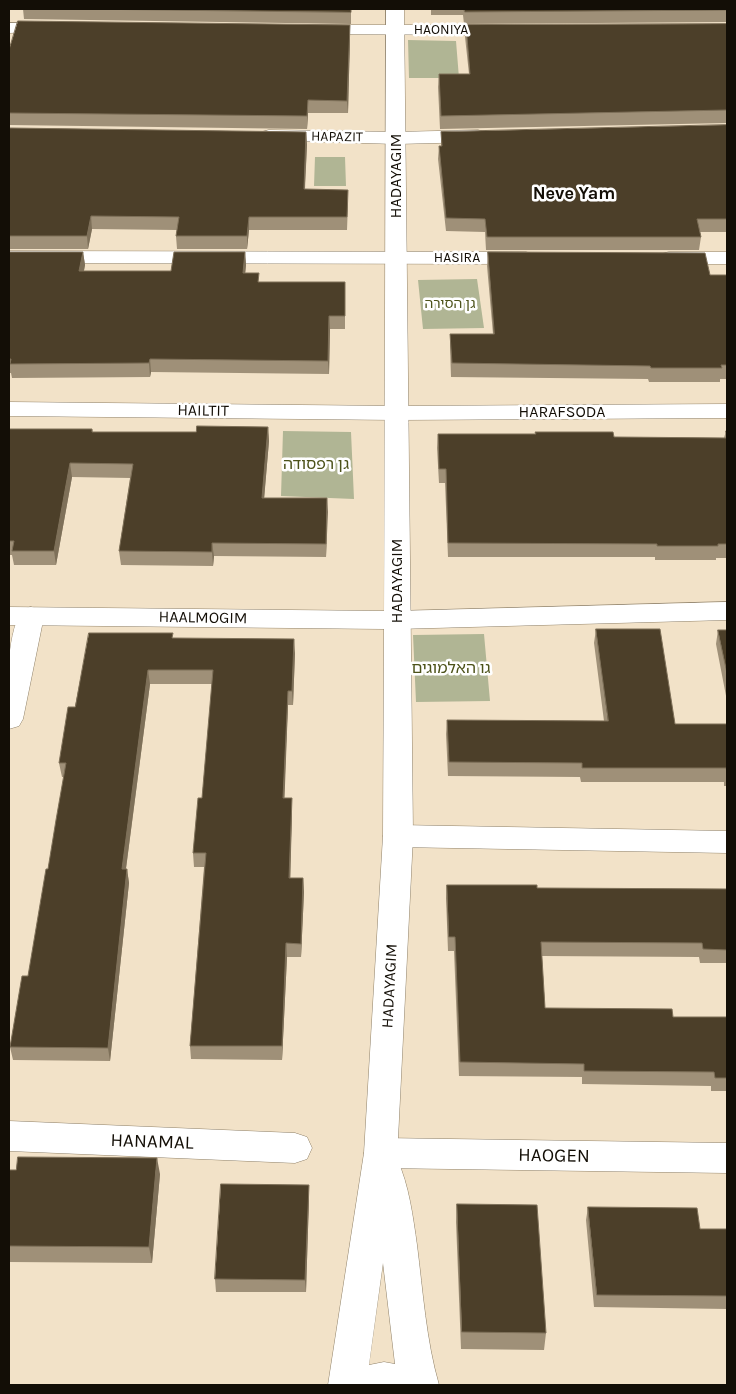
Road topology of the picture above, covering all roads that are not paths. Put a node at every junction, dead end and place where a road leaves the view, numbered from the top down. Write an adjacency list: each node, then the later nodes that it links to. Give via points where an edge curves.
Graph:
1 (395, 20): 4 (street); 5 (street, HAONIYA); 8 (street, HADAYAGIM)
2 (74, 27): 3 (street)
3 (9, 28)
4 (298, 30)
5 (523, 30)
6 (246, 136): 8 (street, HAPAZIT)
7 (493, 136): 8 (street)
8 (396, 138): 13 (street, HADAYAGIM)
9 (9, 258): 13 (street)
10 (546, 258): 13 (street, HASIRA)
11 (651, 258): 12 (street)
12 (727, 258)
13 (396, 259): 16 (street, HADAYAGIM)
14 (9, 408): 16 (street, HAILTIT)
15 (727, 411): 16 (street, HARAFSODA)
16 (397, 412): 19 (street, HADAYAGIM)
17 (727, 611): 19 (street)
18 (20, 616): 19 (street, HAALMOGIM); 20 (street)
19 (397, 620): 21 (street, HADAYAGIM)
20 (9, 719)
21 (398, 836): 22 (street); 25 (street, HADAYAGIM)
22 (727, 842)
23 (9, 1136): 24 (street, HANAMAL)
24 (295, 1148)
25 (381, 1153): 26 (street, HAOGEN); 27 (street, HADAYAGIM); 30 (street, HADAYAGIM, via 395,1214 406,1317)
26 (727, 1158)
27 (347, 1385)
28 (359, 1385): 29 (street, via 384,1380)
29 (409, 1385)
30 (420, 1385)

